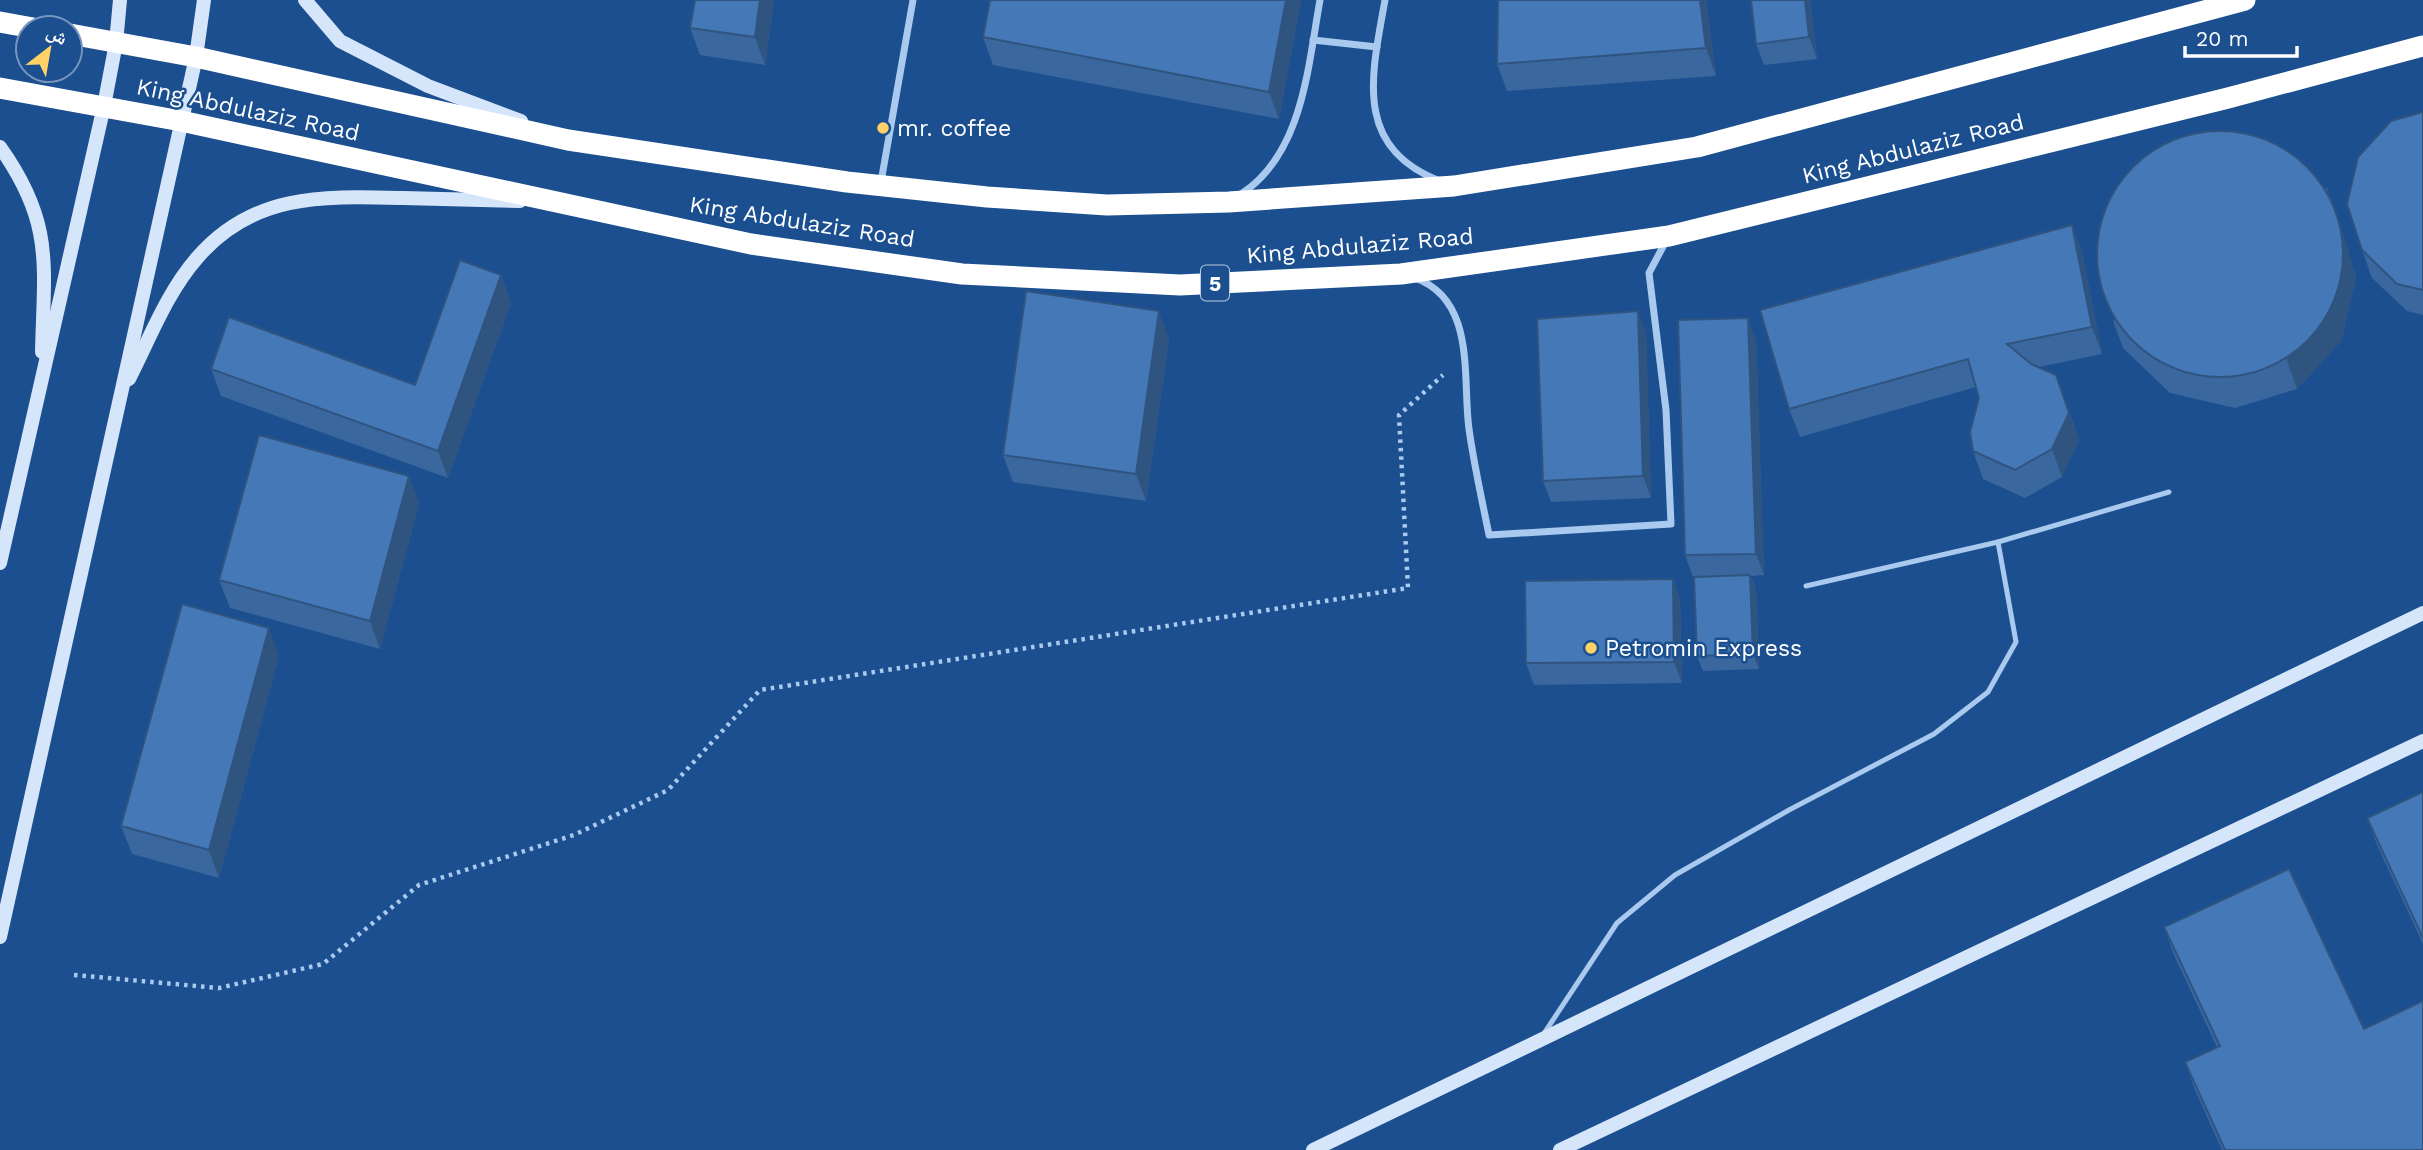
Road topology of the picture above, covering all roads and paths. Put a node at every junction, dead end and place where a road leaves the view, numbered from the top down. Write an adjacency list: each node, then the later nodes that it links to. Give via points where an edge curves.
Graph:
1 (120, 0): 10 (main road)
2 (204, 0): 13 (main road)
3 (305, 0): 17 (main road, via 341,41 428,86)
4 (913, 0): 19 (street)
5 (1320, 0): 9 (street)
6 (1385, 0): 12 (street)
7 (2245, 0): 20 (highway, King Abdulaziz Road, via 1697,148)
8 (84, 37): 10 (highway, King Abdulaziz Road)
9 (1313, 40): 12 (street); 22 (street, via 1300,106 1286,143 1255,186)
10 (116, 43): 13 (highway, King Abdulaziz Road); 15 (main road)
11 (2423, 46): 23 (highway, King Abdulaziz Road / 5, via 2228,99)
12 (1377, 47): 20 (street, via 1371,90 1377,124 1393,150 1418,172)
13 (196, 57): 16 (main road); 17 (highway, King Abdulaziz Road)
14 (0, 88): 15 (highway, King Abdulaziz Road / 5)
15 (104, 106): 16 (highway, King Abdulaziz Road / 5); 26 (main road)
16 (181, 121): 21 (highway, King Abdulaziz Road / 5); 27 (main road)
17 (568, 139): 19 (highway, King Abdulaziz Road)
18 (0, 147): 26 (main road, via 33,202 44,241)
19 (880, 186): 22 (highway, King Abdulaziz Road, via 1107,205)
20 (1454, 186): 22 (highway, King Abdulaziz Road)
21 (556, 202): 24 (highway, King Abdulaziz Road / 5, via 751,244 962,274 1180,285); 27 (main road, via 328,196 285,203 252,215 221,234 195,260 164,309)
22 (1229, 202)
23 (1668, 236): 24 (highway, King Abdulaziz Road / 5); 25 (street, via 1648,273 1666,410 1671,524 1489,535 1468,428)
24 (1401, 274): 25 (street, via 1430,283 1447,300)
25 (1466, 355): 35 (path, via 1399,415 1408,588 760,690 668,790 574,835 419,885 323,964 219,988)
26 (42, 380): 30 (main road)
27 (119, 399): 34 (main road)
28 (2169, 492): 29 (lane)
29 (1998, 542): 31 (lane); 36 (lane, via 2016,642 1988,692 1934,734 1675,875 1617,923)
30 (0, 563)
31 (1806, 586)
32 (2423, 613): 36 (main road)
33 (2423, 741): 38 (main road)
34 (0, 937)
35 (75, 975)
36 (1540, 1041): 37 (main road)
37 (1313, 1150)
38 (1560, 1150)

